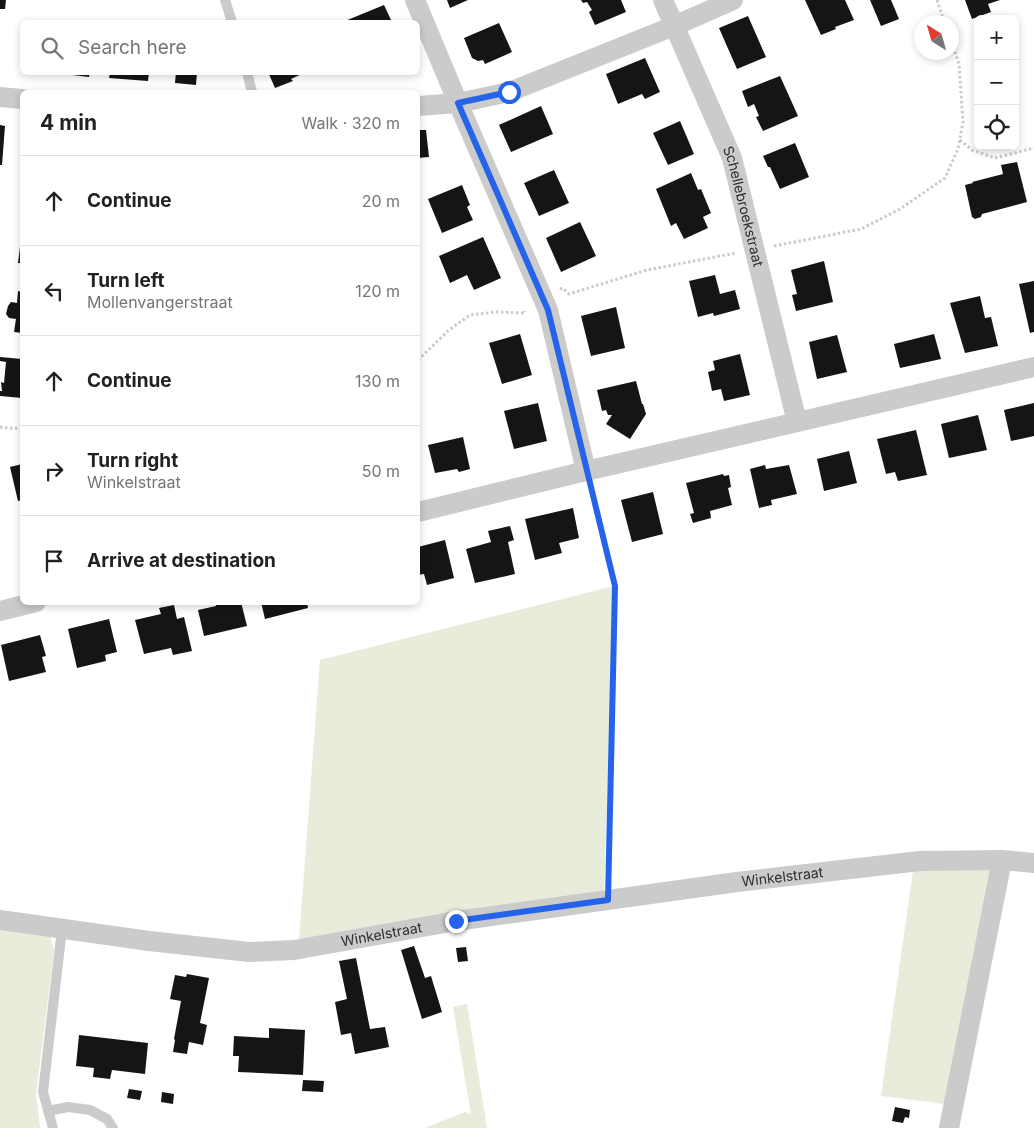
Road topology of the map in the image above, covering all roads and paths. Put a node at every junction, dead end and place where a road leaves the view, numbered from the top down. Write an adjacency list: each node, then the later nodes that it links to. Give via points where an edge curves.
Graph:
1 (225, 0): 7 (lane)
2 (416, 0): 13 (street)
3 (663, 0): 8 (street, Schellebroekstraat)
4 (733, 0): 8 (street)
5 (937, 0): 6 (path)
6 (942, 15)
7 (231, 20)
8 (674, 26): 13 (street, via 509,92); 18 (street, Schellebroekstraat, via 732,158)
9 (247, 75): 10 (lane)
10 (251, 90)
11 (0, 97): 12 (street)
12 (20, 99)
13 (458, 103): 14 (street); 21 (street, via 548,310)
14 (420, 106)
15 (960, 140): 16 (path, via 972,150 995,158)
16 (1034, 148)
17 (1034, 367): 18 (street)
18 (797, 422): 21 (street)
19 (0, 427): 20 (path)
20 (20, 430)
21 (586, 471): 22 (street); 27 (path, via 615,586)
22 (420, 512)
23 (24, 605): 24 (street)
24 (0, 611)
25 (1002, 860): 26 (street, Winkelstraat); 27 (street, Winkelstraat, via 920,861); 33 (street)
26 (1034, 863)
27 (608, 900): 29 (street, Winkelstraat, via 456,921 294,950 249,952)
28 (0, 920): 29 (street, Winkelstraat)
29 (62, 928): 30 (lane, via 43,1092)
30 (48, 1111): 31 (lane); 32 (lane, via 68,1107 90,1110 107,1119)
31 (53, 1128)
32 (113, 1128)
33 (949, 1128)

